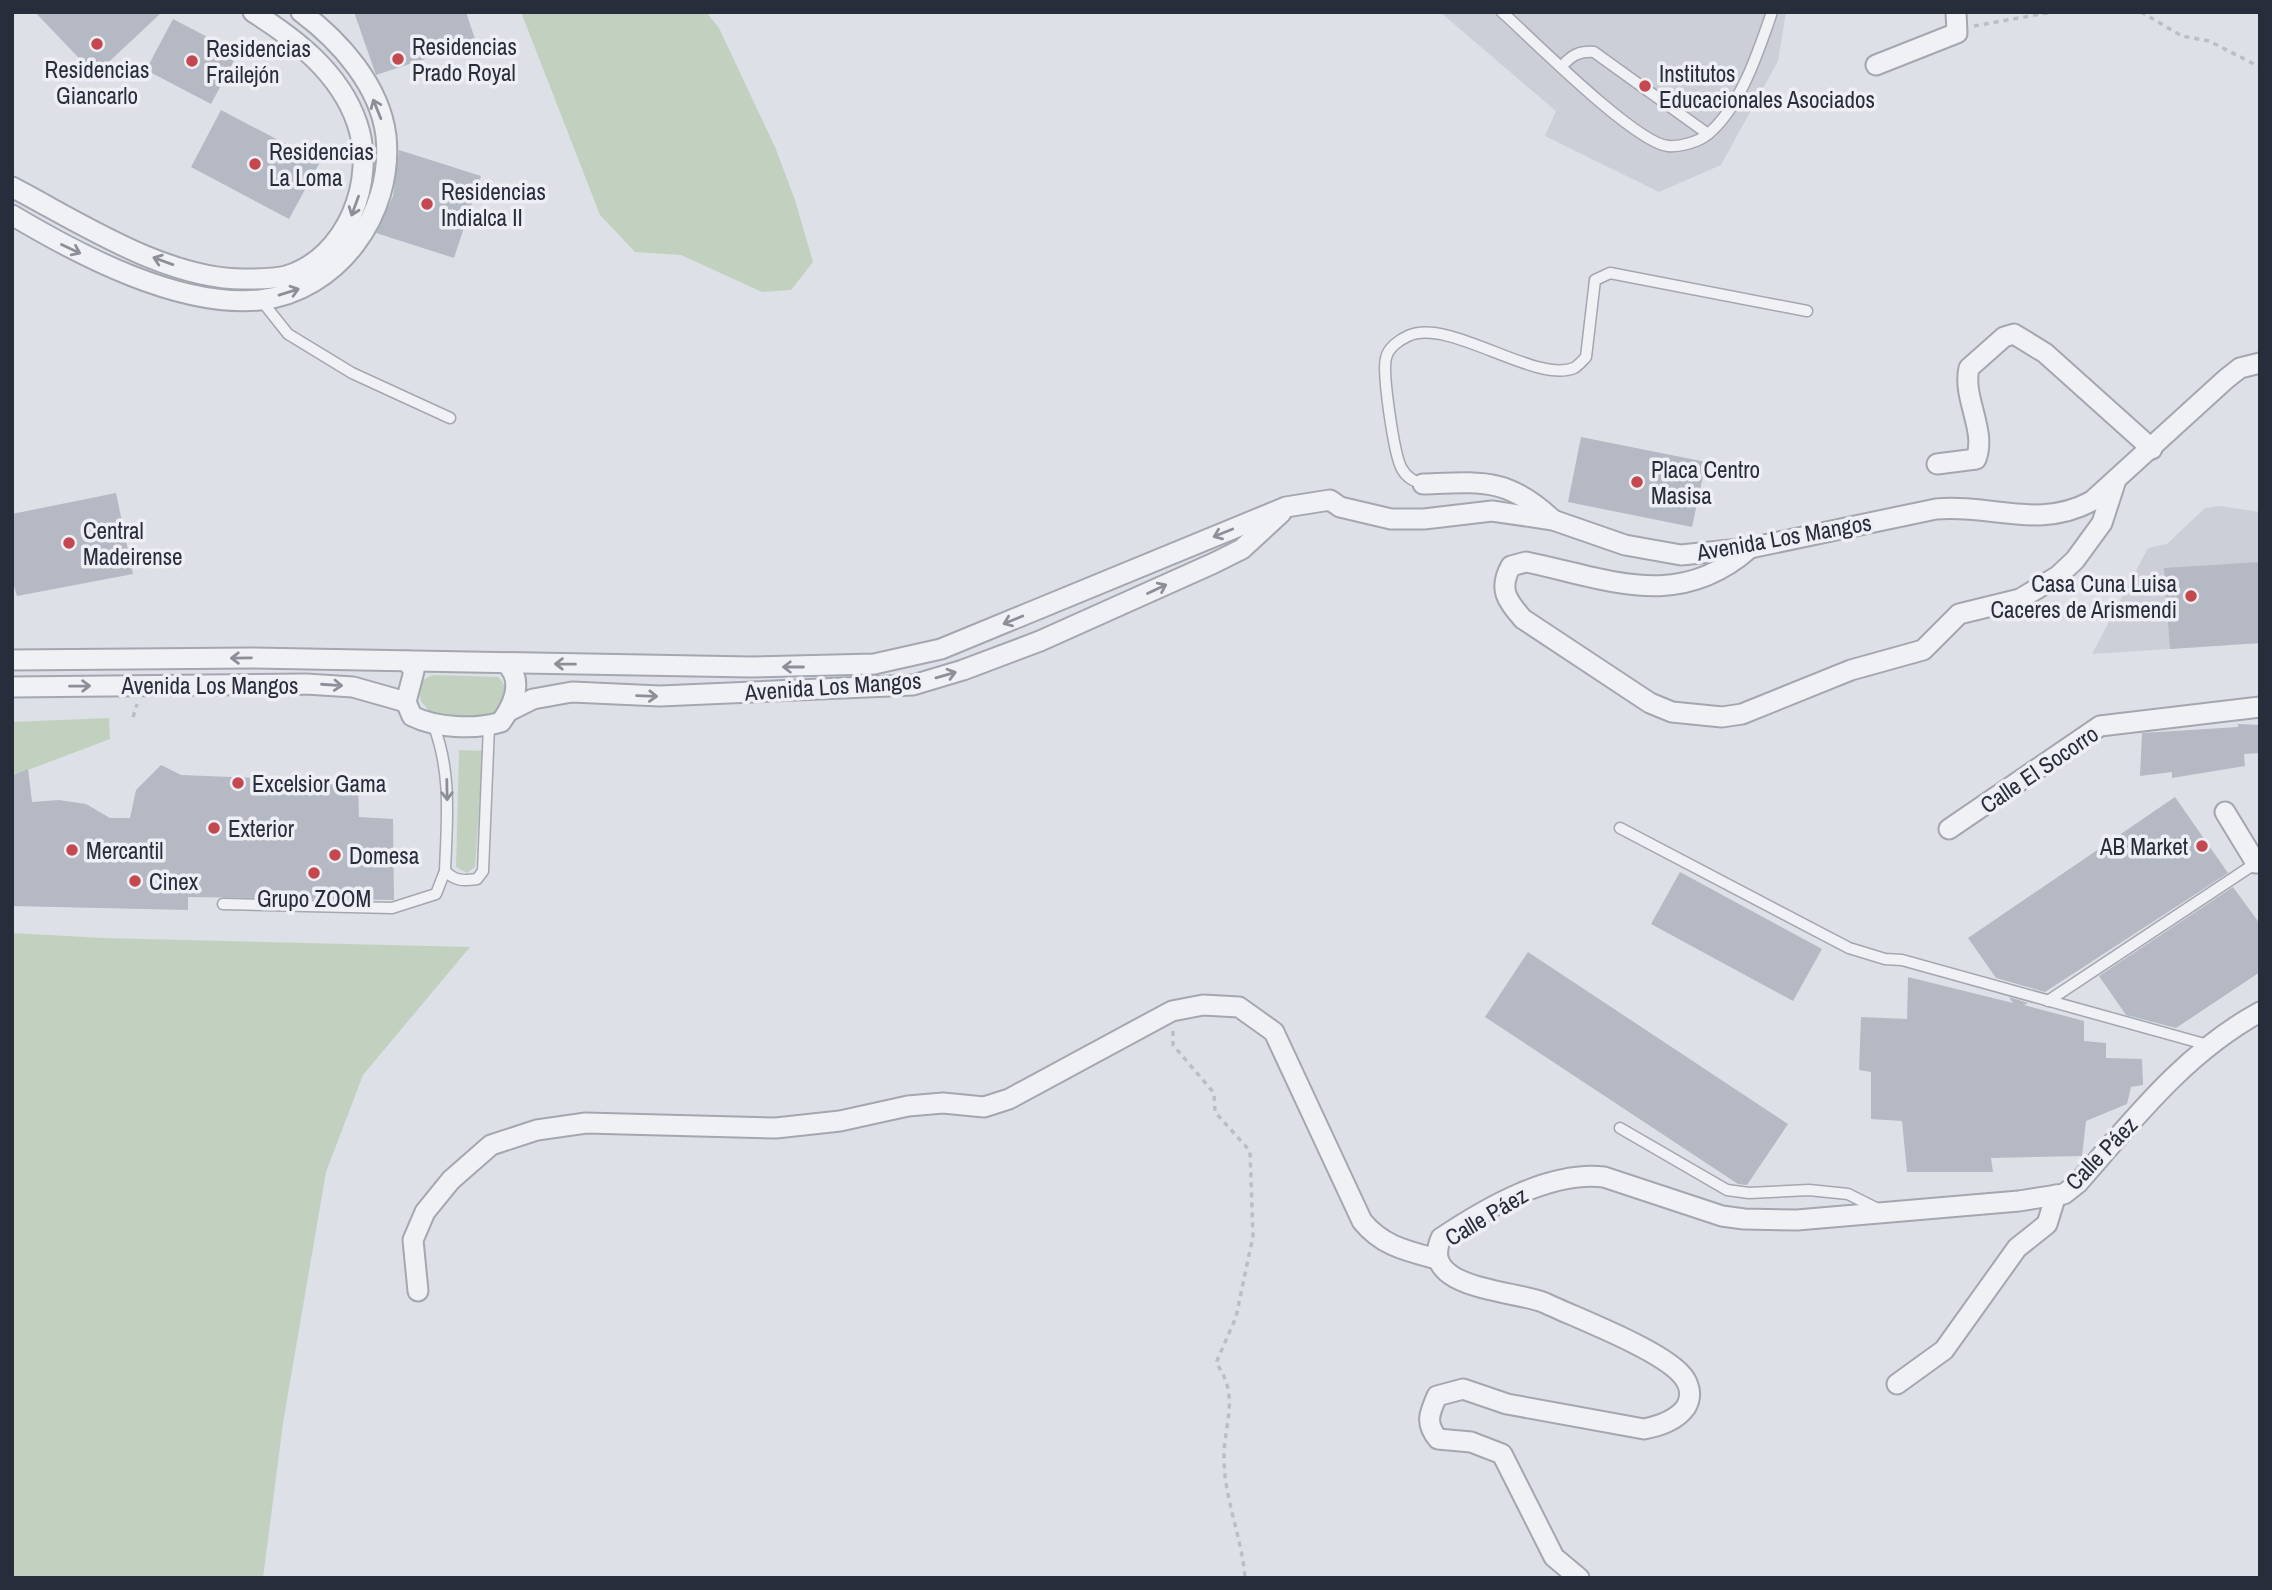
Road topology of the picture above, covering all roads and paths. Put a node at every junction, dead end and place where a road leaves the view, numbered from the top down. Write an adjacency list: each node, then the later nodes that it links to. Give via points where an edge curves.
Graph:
1 (253, 12): 12 (street, one-way to 12, via 326,68 358,123 363,163 356,204 328,249 306,266 285,276 248,279 221,278 183,268 130,249)
2 (301, 12): 14 (street, one-way to 2, via 307,286 333,270 355,248 368,225 385,168 386,136 360,72 341,47)
3 (1502, 12): 9 (lane)
4 (1772, 12): 11 (lane, via 1738,95)
5 (2052, 12): 7 (path)
6 (2141, 12): 10 (path, via 2182,36 2209,41)
7 (1957, 21): 8 (street, via 1957,33)
8 (1876, 65)
9 (1562, 66): 11 (lane, via 1646,136 1666,146 1692,143); 11 (lane, via 1572,55 1594,52)
10 (2260, 67)
11 (1708, 134)
12 (12, 187)
13 (12, 215): 14 (street, one-way to 14, via 64,246 173,288 214,298)
14 (260, 300): 17 (lane, via 288,334 352,373)
15 (1807, 311): 21 (lane, via 1611,273 1595,280 1586,357 1574,368 1549,369 1434,333 1410,335 1394,345 1386,359 1392,432 1401,469)
16 (2260, 363): 18 (street, Avenida Los Mangos, via 2226,379)
17 (450, 418)
18 (2152, 449): 19 (street, via 2045,353 2014,334 2004,337 1969,368 1979,444 1976,459); 20 (street, Avenida Los Mangos)
19 (1937, 464)
20 (2115, 483): 24 (street, Avenida Los Mangos, via 2073,512 2046,517 1962,507 1936,509); 24 (street, via 2102,523 2088,544 2038,590 1959,614 1923,650 1851,670 1722,718 1672,712 1650,703 1523,619 1503,590 1511,566 1526,562 1647,588 1679,586 1730,565)
21 (1423, 484): 23 (street, via 1501,486 1522,493)
22 (1286, 507): 23 (street, Avenida Los Mangos, via 1330,500 1340,507 1391,519 1492,512); 27 (street, Avenida Los Mangos, one-way to 27, via 908,659 828,667); 31 (street, Avenida Los Mangos, one-way to 22, via 533,699 572,692 660,696 913,685 1040,641 1214,563 1242,549)
23 (1553, 520): 24 (street, Avenida Los Mangos, via 1654,552 1681,555)
24 (1750, 548)
25 (12, 660): 26 (street, Avenida Los Mangos, one-way to 25)
26 (407, 661): 27 (street, Avenida Los Mangos); 29 (street, via 414,671)
27 (506, 663): 31 (street, via 517,680)
28 (12, 687): 29 (street, Avenida Los Mangos, one-way to 29, via 306,684 353,687)
29 (406, 702): 32 (street, Avenida Los Mangos, via 412,716)
30 (2260, 707): 36 (street, Calle El Socorro, via 2100,726)
31 (509, 711): 33 (street, Avenida Los Mangos, via 501,722)
32 (433, 724): 33 (street); 38 (lane, one-way to 38, via 448,786)
33 (489, 726): 38 (lane, via 483,872 466,881 453,879)
34 (2225, 812): 37 (street)
35 (1620, 828): 40 (lane, via 1849,948)
36 (1949, 829)
37 (2258, 863): 40 (lane)
38 (445, 871): 39 (lane, via 436,894 392,908)
39 (223, 904)
40 (2048, 1001): 43 (lane)
41 (1172, 1012): 47 (street, via 1203,1005 1239,1007 1274,1032 1362,1221 1375,1237); 48 (street, via 1009,1099 984,1107 908,1106 840,1121 776,1128 586,1123 537,1129 491,1145 451,1180 425,1213 413,1240); 50 (path, via 1173,1045 1214,1093 1215,1112 1250,1151 1253,1236 1236,1317 1216,1363 1228,1380 1224,1460)
42 (2260, 1012): 43 (street, Calle Páez)
43 (2209, 1045): 45 (street, Calle Páez, via 2161,1088 2078,1183)
44 (1620, 1128): 46 (lane, via 1727,1190 1848,1194)
45 (2056, 1195): 46 (street, Calle Páez); 49 (street, via 2047,1224 2017,1248 1944,1350)
46 (1883, 1212): 47 (street, Calle Páez, via 1797,1220 1744,1219 1584,1174 1546,1182 1452,1231 1441,1238)
47 (1437, 1259): 51 (street, Calle Páez, via 1452,1278 1527,1295 1646,1351 1667,1363 1688,1384 1691,1397 1685,1408 1661,1426 1644,1429 1507,1404 1463,1389 1437,1396 1429,1428 1438,1439 1471,1442 1502,1454 1554,1557)
48 (418, 1292)
49 (1897, 1384)
50 (1245, 1578)
51 (1579, 1578)

